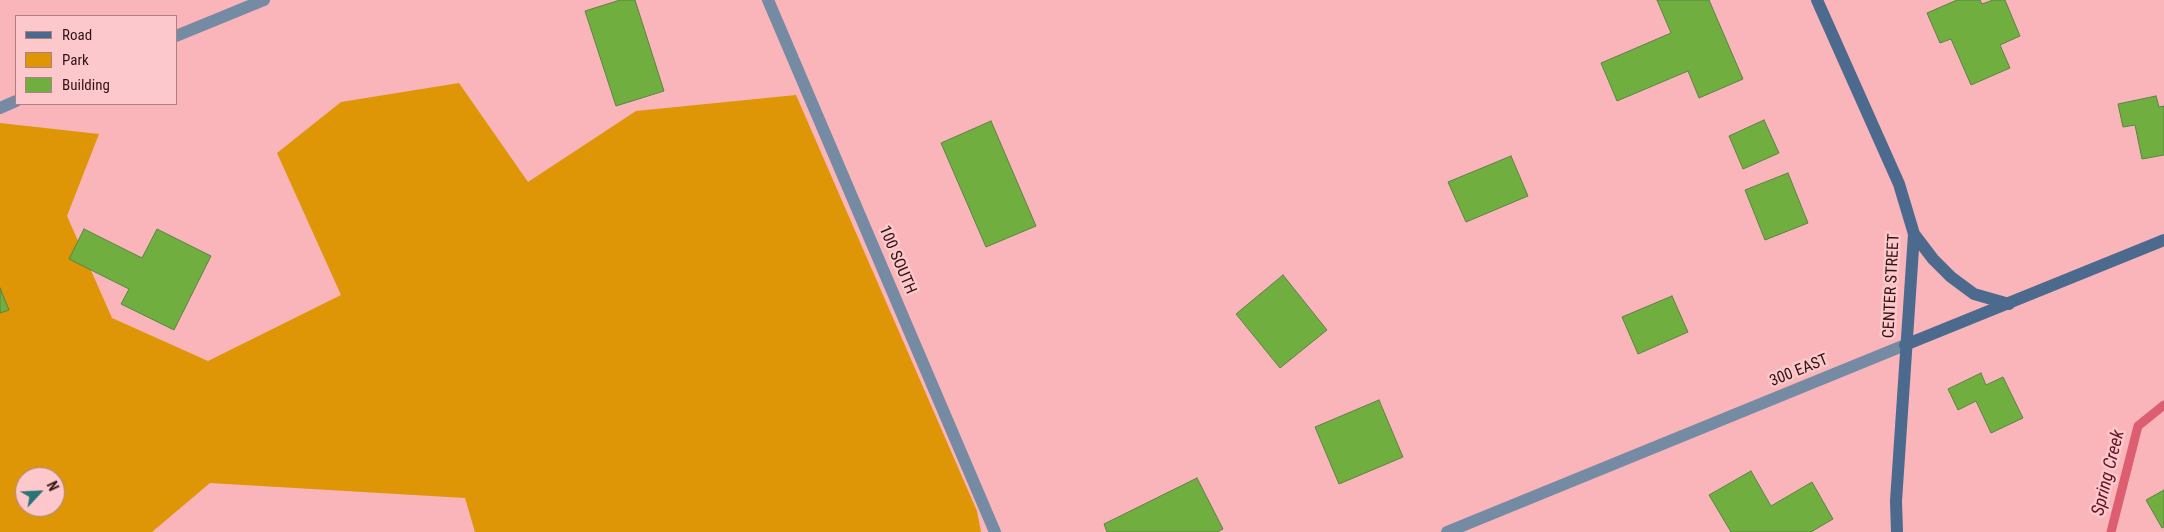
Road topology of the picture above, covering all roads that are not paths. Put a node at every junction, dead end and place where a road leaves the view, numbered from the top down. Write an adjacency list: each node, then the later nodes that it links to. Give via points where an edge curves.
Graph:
1 (264, 0): 4 (street)
2 (768, 0): 11 (street, 100 SOUTH)
3 (1817, 0): 7 (street, CENTER STREET, via 1899,184)
4 (178, 35)
5 (15, 101): 6 (street)
6 (0, 108)
7 (1914, 234): 9 (street, via 1951,277 1974,294); 10 (street, CENTER STREET)
8 (2164, 240): 9 (street, 300 EAST)
9 (2009, 304): 10 (street, 300 EAST)
10 (1905, 345): 12 (street, 300 EAST); 13 (street, CENTER STREET)
11 (995, 532)
12 (1446, 532)
13 (1897, 532)

